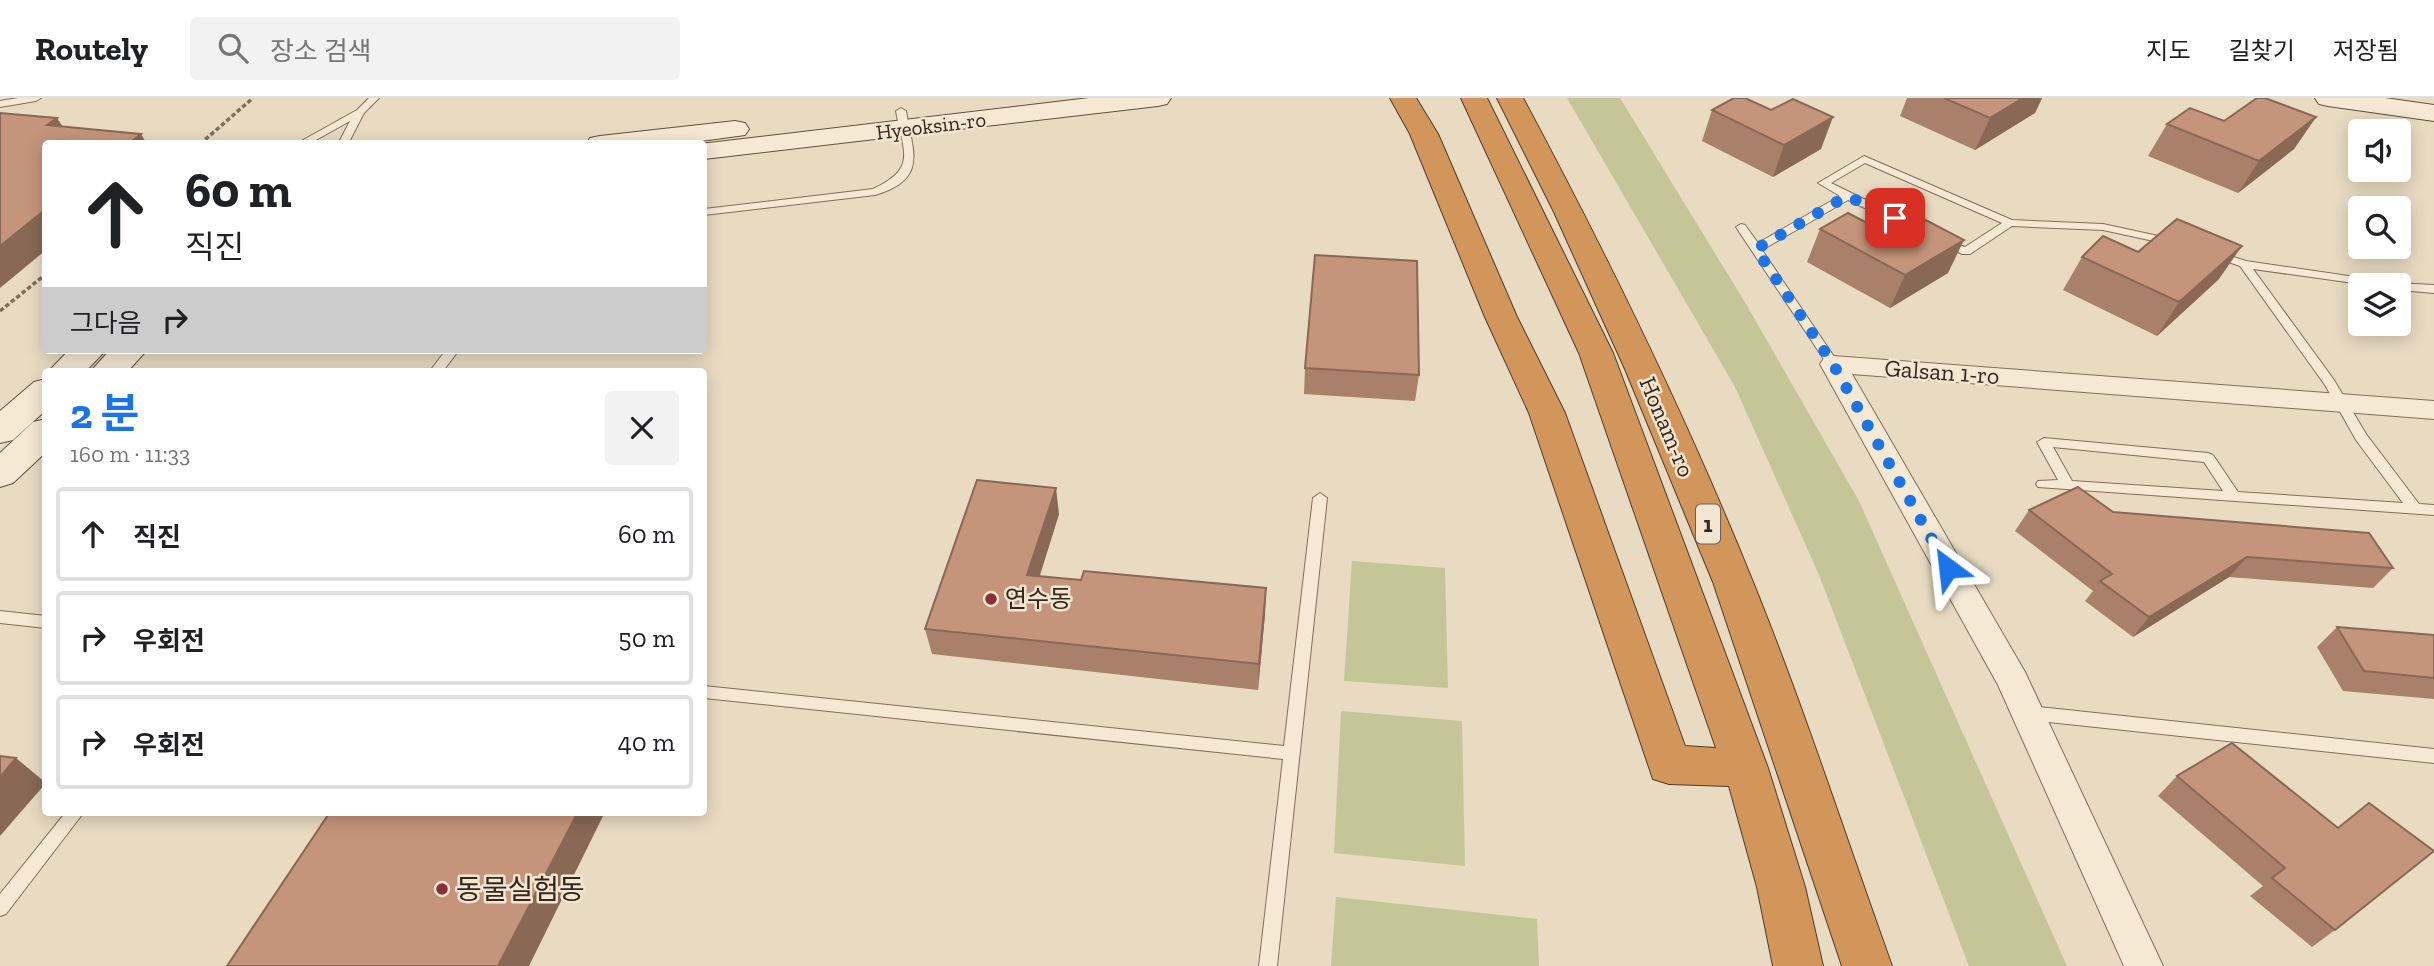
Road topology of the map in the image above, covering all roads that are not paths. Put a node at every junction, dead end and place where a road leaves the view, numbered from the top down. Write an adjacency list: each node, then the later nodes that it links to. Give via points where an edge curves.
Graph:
1 (36, 98): 9 (lane)
2 (374, 98): 10 (lane)
3 (1022, 98): 12 (main road, Hyeoksin-ro)
4 (1158, 98): 12 (main road, Hyeoksin-ro)
5 (1403, 98): 53 (highway, via 1424,134 1547,413 1669,765)
6 (1474, 98): 53 (highway, Honam-ro / 1, via 1596,354)
7 (1510, 98): 58 (highway, Honam-ro / 1, via 1642,369 1733,582)
8 (2328, 98): 11 (main road)
9 (0, 104)
10 (360, 112): 13 (lane); 14 (lane)
11 (2434, 113)
12 (902, 120): 15 (main road, Hyeoksin-ro); 16 (main road, Hyeoksin-ro); 18 (lane, via 910,160 908,173 897,182 875,192)
13 (308, 140)
14 (345, 140)
15 (650, 140)
16 (707, 151)
17 (1847, 196): 19 (lane, via 1966,252); 19 (lane, via 1823,183 1864,159); 22 (lane)
18 (707, 212)
19 (2010, 223): 21 (lane, via 2103,227)
20 (1741, 227): 22 (lane)
21 (2188, 246)
22 (1756, 249): 31 (lane)
23 (2201, 249): 24 (lane)
24 (2244, 264): 25 (lane); 36 (lane)
25 (2348, 279)
26 (2411, 287): 27 (lane)
27 (2434, 289)
28 (85, 354): 32 (main road)
29 (126, 354): 33 (main road)
30 (450, 354): 34 (lane)
31 (1833, 364): 36 (street, Galsan 1-ro); 50 (street, Galsan 1-ro)
32 (69, 368)
33 (111, 368)
34 (438, 368)
35 (42, 394): 38 (main road)
36 (2340, 403): 37 (street, Galsan 1-ro); 45 (lane)
37 (2434, 410)
38 (0, 431)
39 (42, 434): 40 (main road)
40 (0, 474)
41 (2043, 484): 42 (lane)
42 (2067, 485): 43 (lane); 43 (lane, via 2044,442 2208,458)
43 (2234, 496): 45 (lane)
44 (1320, 498): 51 (lane)
45 (2415, 509): 46 (lane)
46 (2434, 510)
47 (0, 617): 48 (lane)
48 (42, 622)
49 (707, 692): 51 (lane)
50 (2028, 713): 52 (lane); 59 (street, Galsan 1-ro)
51 (1290, 753): 56 (lane)
52 (2434, 756)
53 (1746, 768): 57 (highway, Honam-ro / 1, via 1781,887)
54 (73, 816): 55 (lane)
55 (0, 908)
56 (1268, 966)
57 (1798, 966)
58 (1867, 966)
59 (2144, 966)

